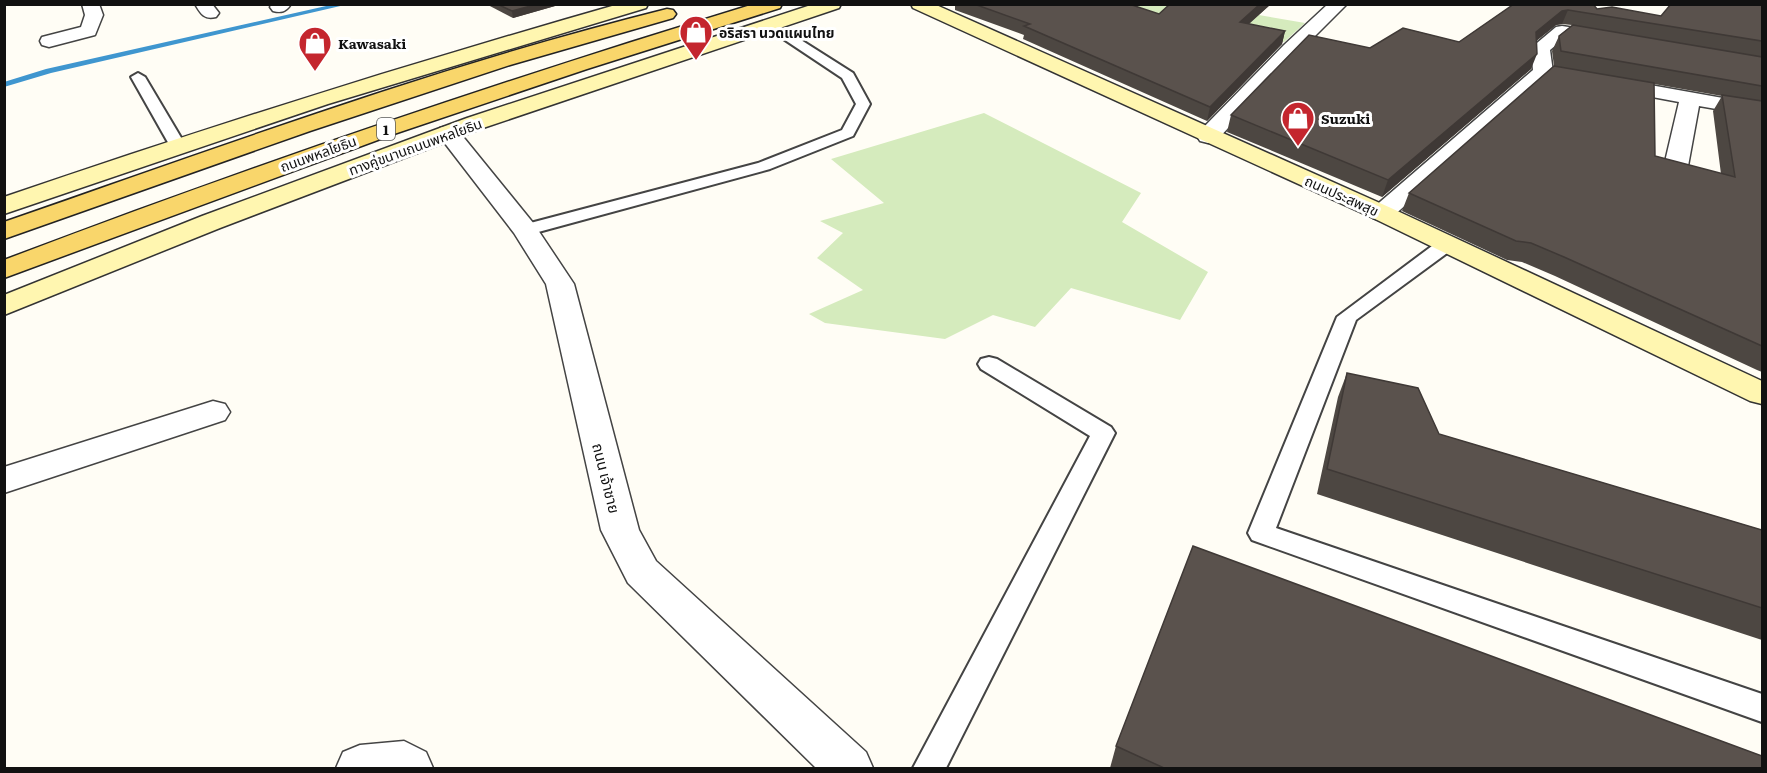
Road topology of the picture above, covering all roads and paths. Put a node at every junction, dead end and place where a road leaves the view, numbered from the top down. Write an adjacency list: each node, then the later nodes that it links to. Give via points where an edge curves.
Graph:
1 (90, 4): 8 (street, via 94,15 89,31)
2 (640, 4): 10 (main road)
3 (833, 4): 7 (main road, ทางคู่ขนานถนนพหลโยธิน / 1)
4 (919, 4): 19 (main road, ถนนประสพสุข)
5 (1339, 4): 19 (street)
6 (688, 8): 15 (main road, ถนนพหลโยธิน / 1)
7 (772, 15): 18 (main road, ทางคู่ขนานถนนพหลโยธิน / 1); 20 (main road, ถนนพหลโยธิน / 1, via 480,97); 25 (lane, via 848,76 863,104 848,133 764,166)
8 (49, 41)
9 (1621, 42): 11 (street, via 1562,32 1540,48)
10 (491, 48): 15 (main road); 21 (main road)
11 (1543, 72): 12 (street); 24 (street)
12 (1565, 76)
13 (138, 77): 21 (lane)
14 (1588, 80): 16 (street)
15 (410, 92): 26 (main road, ถนนพหลโยธิน / 1)
16 (1690, 99): 17 (street); 22 (street)
17 (1762, 111)
18 (462, 128): 20 (main road); 25 (street, ถนน เจ้าชาย); 29 (main road, ทางคู่ขนานถนนพหลโยธิน / 1, via 211,222)
19 (1208, 136): 24 (main road, ถนนประสพสุข)
20 (362, 138): 28 (main road, ถนนพหลโยธิน / 1, via 120,224)
21 (178, 146): 23 (main road)
22 (1676, 166)
23 (4, 206)
24 (1382, 213): 27 (main road, ถนนประสพสุข)
25 (525, 230): 37 (street, ถนน เจ้าชาย, via 560,284 620,530 642,572)
26 (4, 231)
27 (1447, 244): 31 (main road, ถนนประสพสุข); 34 (lane, via 1347,317 1261,533)
28 (4, 270)
29 (4, 306)
30 (989, 364): 38 (lane, via 1102,433)
31 (1762, 394)
32 (213, 412): 33 (street)
33 (4, 480)
34 (1762, 708)
35 (360, 768): 36 (street, via 404,764)
36 (409, 768)
37 (849, 768)
38 (929, 768)

